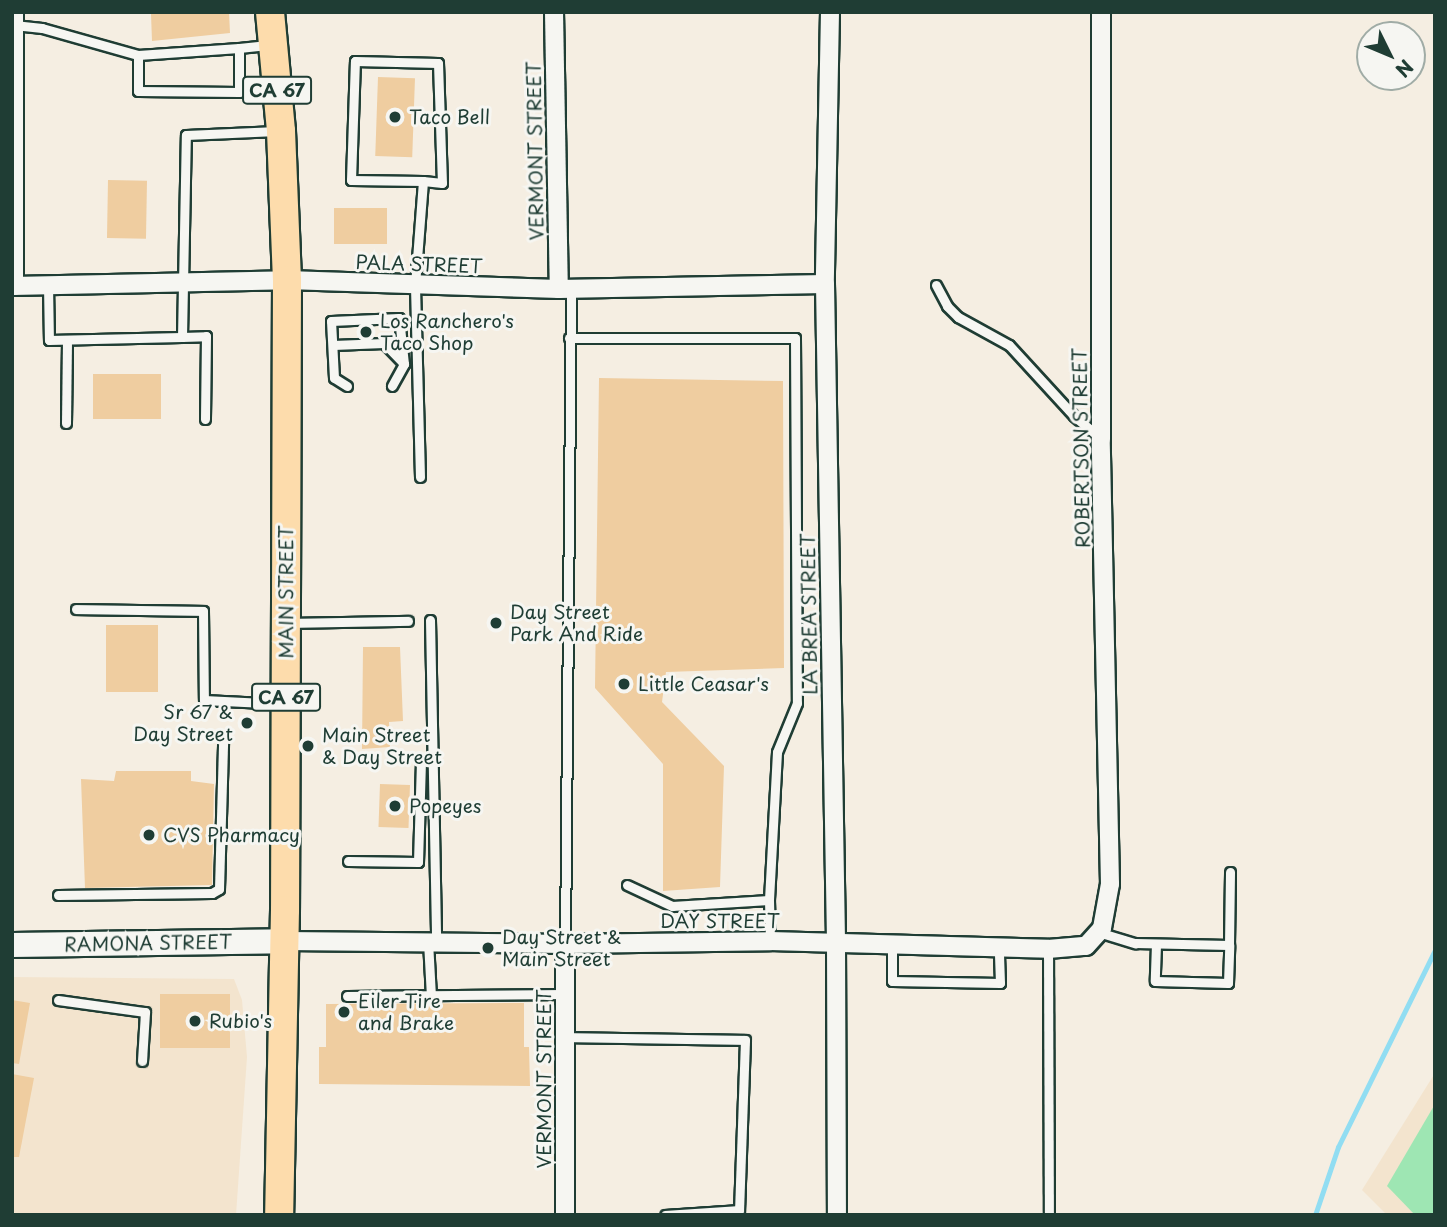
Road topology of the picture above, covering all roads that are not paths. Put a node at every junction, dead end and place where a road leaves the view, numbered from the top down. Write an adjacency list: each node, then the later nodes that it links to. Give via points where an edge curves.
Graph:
1 (270, 12): 6 (main road, MAIN STREET / CA 67)
2 (554, 12): 19 (street, VERMONT STREET)
3 (830, 12): 14 (street, LA BREA STREET)
4 (1101, 12): 29 (street, ROBERTSON STREET)
5 (14, 19): 8 (lane); 11 (street)
6 (272, 45): 7 (lane); 9 (main road, MAIN STREET / CA 67)
7 (239, 48): 8 (lane); 8 (lane, via 239,92 138,91)
8 (138, 55)
9 (281, 131): 12 (main road, MAIN STREET / CA 67); 13 (lane, via 186,135)
10 (423, 181): 10 (lane, via 351,180 355,61 438,63 443,183); 16 (lane)
11 (13, 183): 18 (street)
12 (287, 281): 13 (street, PALA STREET); 16 (street, PALA STREET); 34 (main road, MAIN STREET / CA 67)
13 (184, 283): 15 (street, PALA STREET); 20 (lane)
14 (825, 284): 19 (street, PALA STREET); 47 (street, LA BREA STREET)
15 (48, 285): 18 (street, PALA STREET); 22 (lane, via 49,340)
16 (415, 285): 19 (street, PALA STREET); 30 (lane)
17 (936, 285): 29 (lane, via 958,317 1009,345)
18 (13, 286)
19 (565, 289): 21 (lane)
20 (182, 337): 22 (lane); 27 (lane, via 206,336)
21 (569, 338): 42 (lane, via 795,338 797,703 777,752); 48 (lane)
22 (67, 340): 28 (lane)
23 (333, 345): 24 (lane, via 384,343); 24 (lane, via 331,321 399,318); 25 (lane, via 334,378)
24 (404, 364): 26 (lane)
25 (347, 386)
26 (393, 386)
27 (205, 419)
28 (66, 423)
29 (1101, 439): 43 (street, ROBERTSON STREET, via 1110,884)
30 (420, 477)
31 (76, 608): 35 (lane, via 203,611 204,700)
32 (430, 620): 45 (lane)
33 (408, 621): 34 (lane)
34 (285, 623): 35 (main road, MAIN STREET / CA 67)
35 (286, 704): 44 (main road, MAIN STREET / CA 67)
36 (223, 742): 41 (lane, via 219,889 212,893)
37 (421, 761): 38 (lane, via 418,862)
38 (348, 861)
39 (1230, 872): 51 (lane)
40 (627, 886): 42 (lane, via 672,906)
41 (58, 895)
42 (769, 900): 46 (lane)
43 (1098, 932): 49 (lane); 54 (street, DAY STREET, via 1086,946)
44 (285, 940): 45 (street, DAY STREET); 50 (main road, RAMONA STREET); 61 (main road, MAIN STREET / CA 67)
45 (432, 940): 48 (street, DAY STREET); 57 (lane)
46 (770, 941): 47 (street, DAY STREET); 48 (street, DAY STREET)
47 (836, 943): 52 (street, DAY STREET); 64 (street, LA BREA STREET)
48 (565, 944): 55 (street, VERMONT STREET)
49 (1156, 944): 51 (lane); 51 (lane, via 1155,981 1228,983)
50 (12, 945)
51 (1229, 945)
52 (892, 946): 53 (street, DAY STREET); 53 (lane, via 892,981 1000,983)
53 (999, 947): 54 (street, DAY STREET)
54 (1048, 949): 65 (lane)
55 (564, 994): 57 (lane); 59 (street, VERMONT STREET)
56 (347, 996): 57 (lane)
57 (431, 996)
58 (58, 1000): 60 (lane, via 145,1012)
59 (564, 1037): 62 (street, VERMONT STREET); 63 (lane, via 745,1040 739,1210)
60 (142, 1061)
61 (279, 1215)
62 (565, 1215)
63 (665, 1215)
64 (837, 1215)
65 (1049, 1215)

